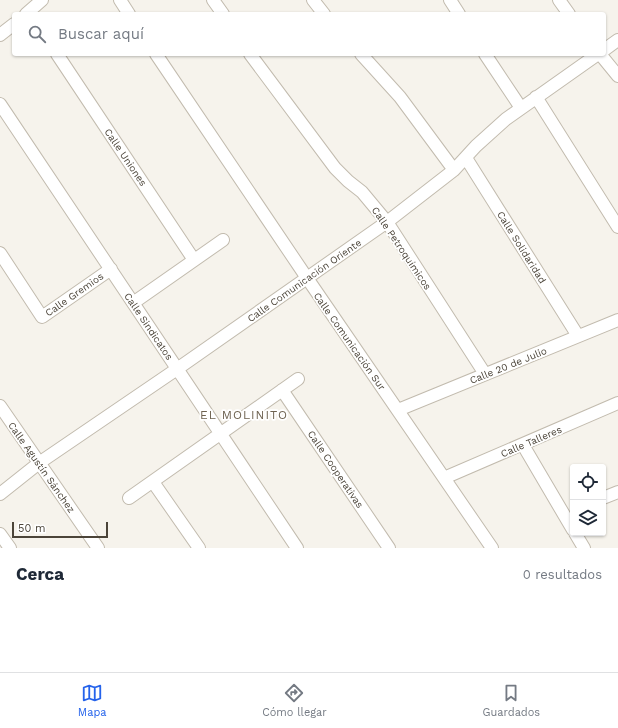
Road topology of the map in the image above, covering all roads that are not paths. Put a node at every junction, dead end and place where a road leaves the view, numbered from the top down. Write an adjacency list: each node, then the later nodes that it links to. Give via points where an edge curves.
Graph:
1 (42, 0): 6 (street)
2 (120, 0): 7 (street)
3 (213, 0): 8 (street)
4 (450, 0): 9 (street)
5 (559, 0): 10 (street)
6 (29, 12)
7 (128, 12)
8 (222, 12)
9 (458, 12)
10 (568, 12)
11 (12, 26): 12 (street)
12 (0, 35)
13 (618, 40): 14 (street)
14 (606, 49)
15 (58, 56): 32 (street, Calle Uniones)
16 (157, 56): 34 (street, Calle Comunicación Sur)
17 (255, 56): 28 (street, Calle Petroquímicos, via 335,168 362,192)
18 (363, 56): 27 (street, via 400,97)
19 (487, 56): 25 (street)
20 (596, 56): 23 (street, Calle Comunicación Oriente)
21 (601, 56): 22 (street)
22 (618, 76)
23 (536, 97): 25 (street, Calle Comunicación Oriente); 29 (street)
24 (0, 104): 33 (street, Calle Sindicatos)
25 (521, 108): 26 (street, Calle Comunicación Oriente, via 491,132)
26 (466, 158): 27 (street, Calle Comunicación Oriente); 37 (street, Calle Solidaridad)
27 (454, 170): 28 (street, Calle Comunicación Oriente)
28 (387, 222): 34 (street, Calle Comunicación Oriente); 39 (street, Calle Petroquímicos)
29 (618, 227)
30 (223, 240): 32 (street)
31 (0, 253): 33 (street, Calle Gremios, via 42,317)
32 (194, 260): 35 (street)
33 (111, 269): 35 (street, Calle Sindicatos)
34 (307, 278): 38 (street, Calle Comunicación Oriente); 44 (street, Calle Comunicación Sur)
35 (134, 303): 38 (street, Calle Sindicatos)
36 (618, 320): 37 (street, Calle 20 de Julio)
37 (578, 336): 39 (street, Calle 20 de Julio)
38 (177, 369): 45 (street, Calle Sindicatos); 47 (street, Calle Comunicación Oriente)
39 (485, 374): 44 (street, Calle 20 de Julio)
40 (298, 379): 41 (street)
41 (282, 390): 45 (street); 61 (street, Calle Cooperativas)
42 (618, 403): 46 (street, Calle Talleres)
43 (0, 406): 47 (street, Calle Agustín Sánchez)
44 (398, 410): 48 (street, Calle Comunicación Sur)
45 (221, 434): 49 (street); 60 (street, Calle Sindicatos)
46 (523, 444): 48 (street, Calle Talleres); 54 (street)
47 (39, 463): 51 (street, Calle Comunicación Oriente); 58 (street, Calle Agustín Sánchez)
48 (444, 478): 62 (street, Calle Comunicación Sur)
49 (153, 482): 53 (street); 59 (street)
50 (618, 492): 52 (street)
51 (0, 494)
52 (606, 497)
53 (129, 498)
54 (568, 512)
55 (0, 534): 57 (street)
56 (577, 536): 63 (street)
57 (10, 548)
58 (98, 548)
59 (199, 548)
60 (297, 548)
61 (389, 548)
62 (492, 548)
63 (584, 548)

